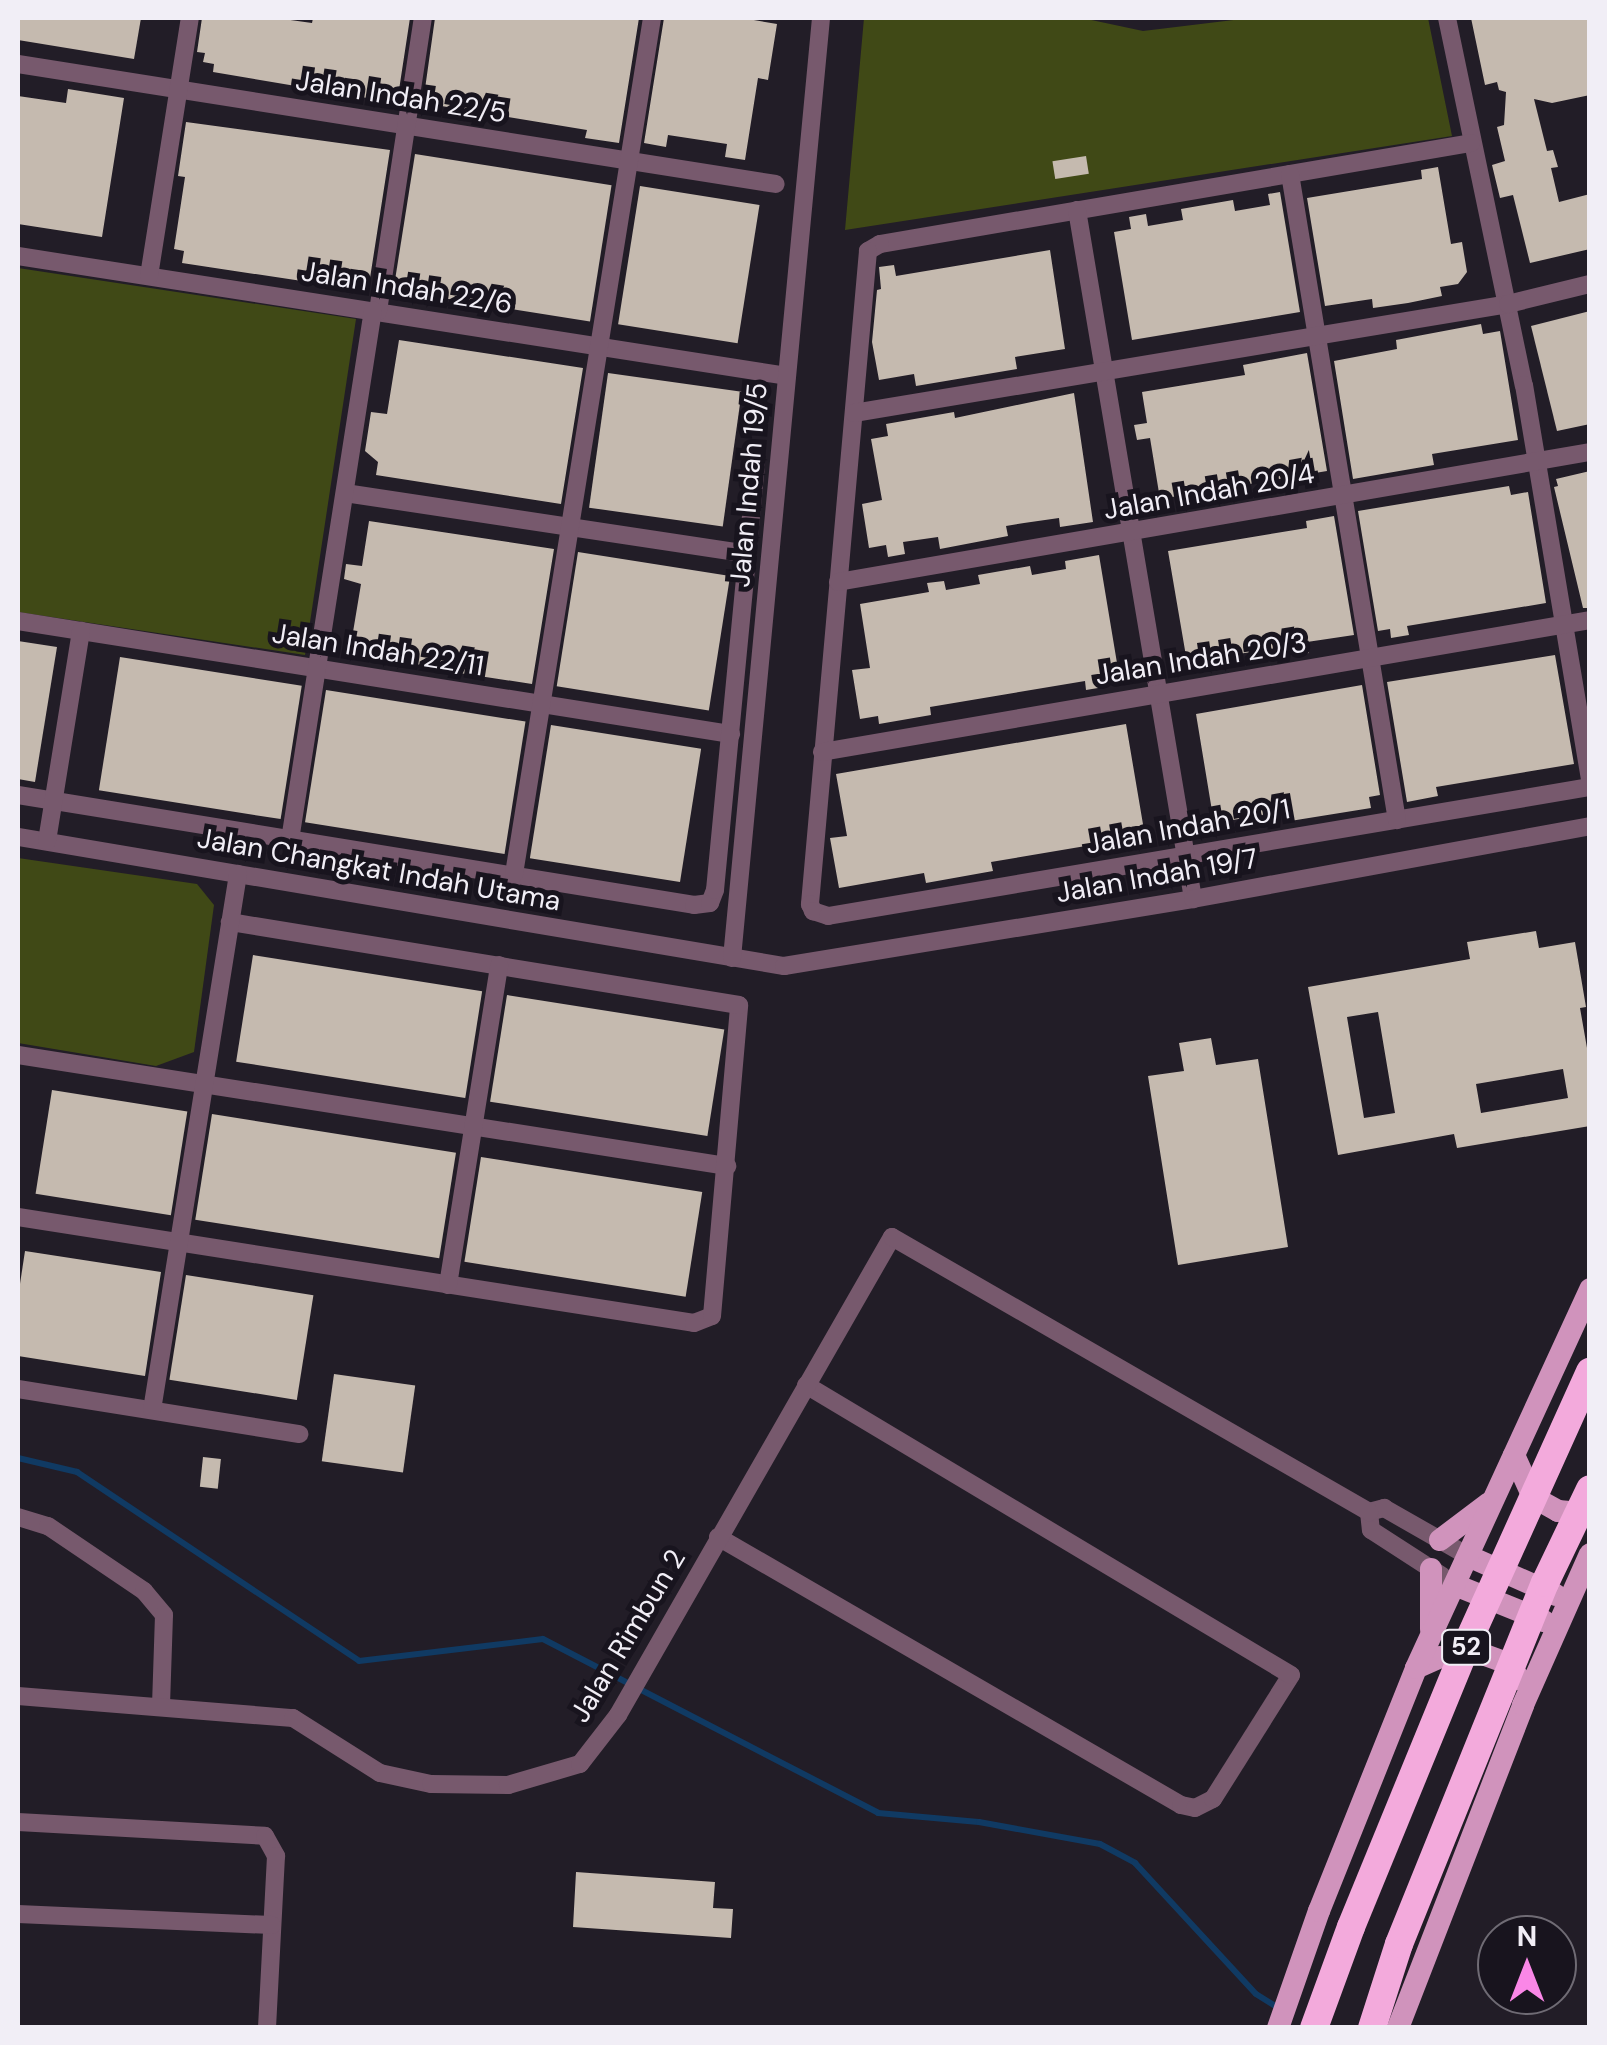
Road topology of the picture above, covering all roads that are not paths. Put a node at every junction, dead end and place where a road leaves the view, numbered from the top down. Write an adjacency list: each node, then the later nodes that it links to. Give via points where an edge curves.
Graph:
1 (190, 18): 7 (street)
2 (423, 18): 8 (street)
3 (652, 18): 10 (street)
4 (821, 18): 22 (street, Jalan Indah 19/5)
5 (1447, 18): 9 (street)
6 (18, 64): 7 (street, Jalan Indah 22/5)
7 (178, 90): 8 (street, Jalan Indah 22/5); 15 (street)
8 (406, 126): 10 (street, Jalan Indah 22/5); 18 (street)
9 (1472, 143): 11 (street); 17 (street)
10 (629, 160): 12 (street, Jalan Indah 22/5); 20 (street)
11 (1290, 174): 13 (street); 19 (street)
12 (776, 184)
13 (1077, 210): 21 (street); 23 (street, via 868,251)
14 (18, 256): 15 (street, Jalan Indah 22/6)
15 (149, 276): 18 (street, Jalan Indah 22/6)
16 (1590, 284): 17 (street)
17 (1508, 304): 19 (street); 26 (street)
18 (375, 311): 20 (street, Jalan Indah 22/6); 27 (street)
19 (1316, 336): 21 (street); 28 (street)
20 (600, 347): 22 (street, Jalan Indah 22/6); 29 (street)
21 (1104, 372): 23 (street); 30 (street)
22 (787, 376): 57 (street, Jalan Indah 19/5)
23 (854, 412): 32 (street)
24 (1590, 452): 26 (street, Jalan Indah 20/4)
25 (756, 464): 31 (street)
26 (1537, 465): 28 (street, Jalan Indah 20/4); 35 (street)
27 (345, 492): 29 (street); 38 (street)
28 (1342, 498): 30 (street, Jalan Indah 20/4); 37 (street)
29 (570, 526): 31 (street); 40 (street)
30 (1132, 533): 32 (street, Jalan Indah 20/4); 39 (street)
31 (746, 554): 41 (street)
32 (838, 582): 42 (street)
33 (1590, 620): 35 (street, Jalan Indah 20/3)
34 (18, 621): 36 (street, Jalan Indah 22/11)
35 (1564, 626): 37 (street, Jalan Indah 20/3); 43 (street)
36 (81, 631): 38 (street, Jalan Indah 22/11); 46 (street)
37 (1369, 659): 39 (street, Jalan Indah 20/3); 47 (street)
38 (317, 668): 40 (street, Jalan Indah 22/11); 50 (street)
39 (1158, 694): 42 (street, Jalan Indah 20/3); 52 (street)
40 (542, 703): 41 (street, Jalan Indah 22/11); 54 (street)
41 (730, 734): 54 (street, via 710,904)
42 (822, 752): 52 (street, Jalan Indah 20/1, via 809,895 813,911 828,916)
43 (1590, 778)
44 (1590, 788): 47 (street, Jalan Indah 20/1)
45 (18, 795): 46 (street)
46 (54, 801): 50 (street); 51 (street)
47 (1397, 820): 52 (street, Jalan Indah 20/1)
48 (1590, 826): 55 (street, Jalan Indah 19/7)
49 (18, 837): 51 (street, Jalan Changkat Indah Utama)
50 (290, 840): 54 (street)
51 (47, 841): 53 (street, Jalan Changkat Indah Utama)
52 (1186, 856): 55 (street)
53 (238, 874): 56 (street); 57 (street, Jalan Changkat Indah Utama)
54 (514, 874)
55 (1193, 899): 57 (street, Jalan Indah 19/7, via 805,964)
56 (230, 922): 58 (street); 60 (street)
57 (732, 958)
58 (499, 964): 61 (street); 62 (street, via 739,1006)
59 (18, 1055): 60 (street)
60 (204, 1084): 61 (street); 64 (street)
61 (473, 1126): 62 (street); 65 (street)
62 (727, 1166): 65 (street, via 716,1310 708,1320)
63 (18, 1217): 64 (street)
64 (179, 1242): 65 (street); 70 (street)
65 (448, 1284)
66 (1590, 1289): 72 (main road)
67 (1590, 1371): 96 (highway, 52, bridge, via 1467,1644)
68 (806, 1385): 75 (street, Jalan Rimbun 2, via 892,1238); 78 (street, Jalan Rimbun 2); 78 (street, via 1291,1675 1220,1790 1204,1804 1181,1805)
69 (18, 1389): 70 (street)
70 (152, 1410): 71 (street)
71 (299, 1434)
72 (1514, 1456): 74 (main road); 76 (main road, via 1533,1497 1558,1511)
73 (1590, 1490): 97 (highway, 52, bridge, via 1545,1583 1399,1944)
74 (1495, 1498): 79 (main road); 81 (main road)
75 (1369, 1512): 79 (street, via 1384,1508); 82 (street, via 1371,1530)
76 (1590, 1514)
77 (18, 1517): 90 (street, via 48,1526 128,1580 164,1615)
78 (718, 1537): 90 (street, Jalan Rimbun 2, via 618,1715 580,1764 508,1785 450,1784 380,1773 293,1718)
79 (1438, 1539): 81 (street); 82 (street)
80 (1590, 1554): 84 (main road)
81 (1468, 1556): 83 (main road); 84 (main road)
82 (1427, 1566): 83 (street); 86 (main road)
83 (1454, 1585): 85 (main road); 86 (main road)
84 (1568, 1600): 85 (main road)
85 (1557, 1627): 89 (main road)
86 (1431, 1638): 87 (main road)
87 (1416, 1668): 89 (main road, via 1456,1653 1492,1656 1516,1671); 95 (main road)
88 (18, 1696): 90 (street, Jalan Rimbun 2)
89 (1523, 1705): 98 (main road)
90 (161, 1707)
91 (18, 1822): 93 (street, via 265,1836 276,1856)
92 (18, 1914): 93 (street)
93 (272, 1925): 94 (street)
94 (267, 2028)
95 (1278, 2028)
96 (1314, 2028)
97 (1372, 2028)
98 (1398, 2028)

